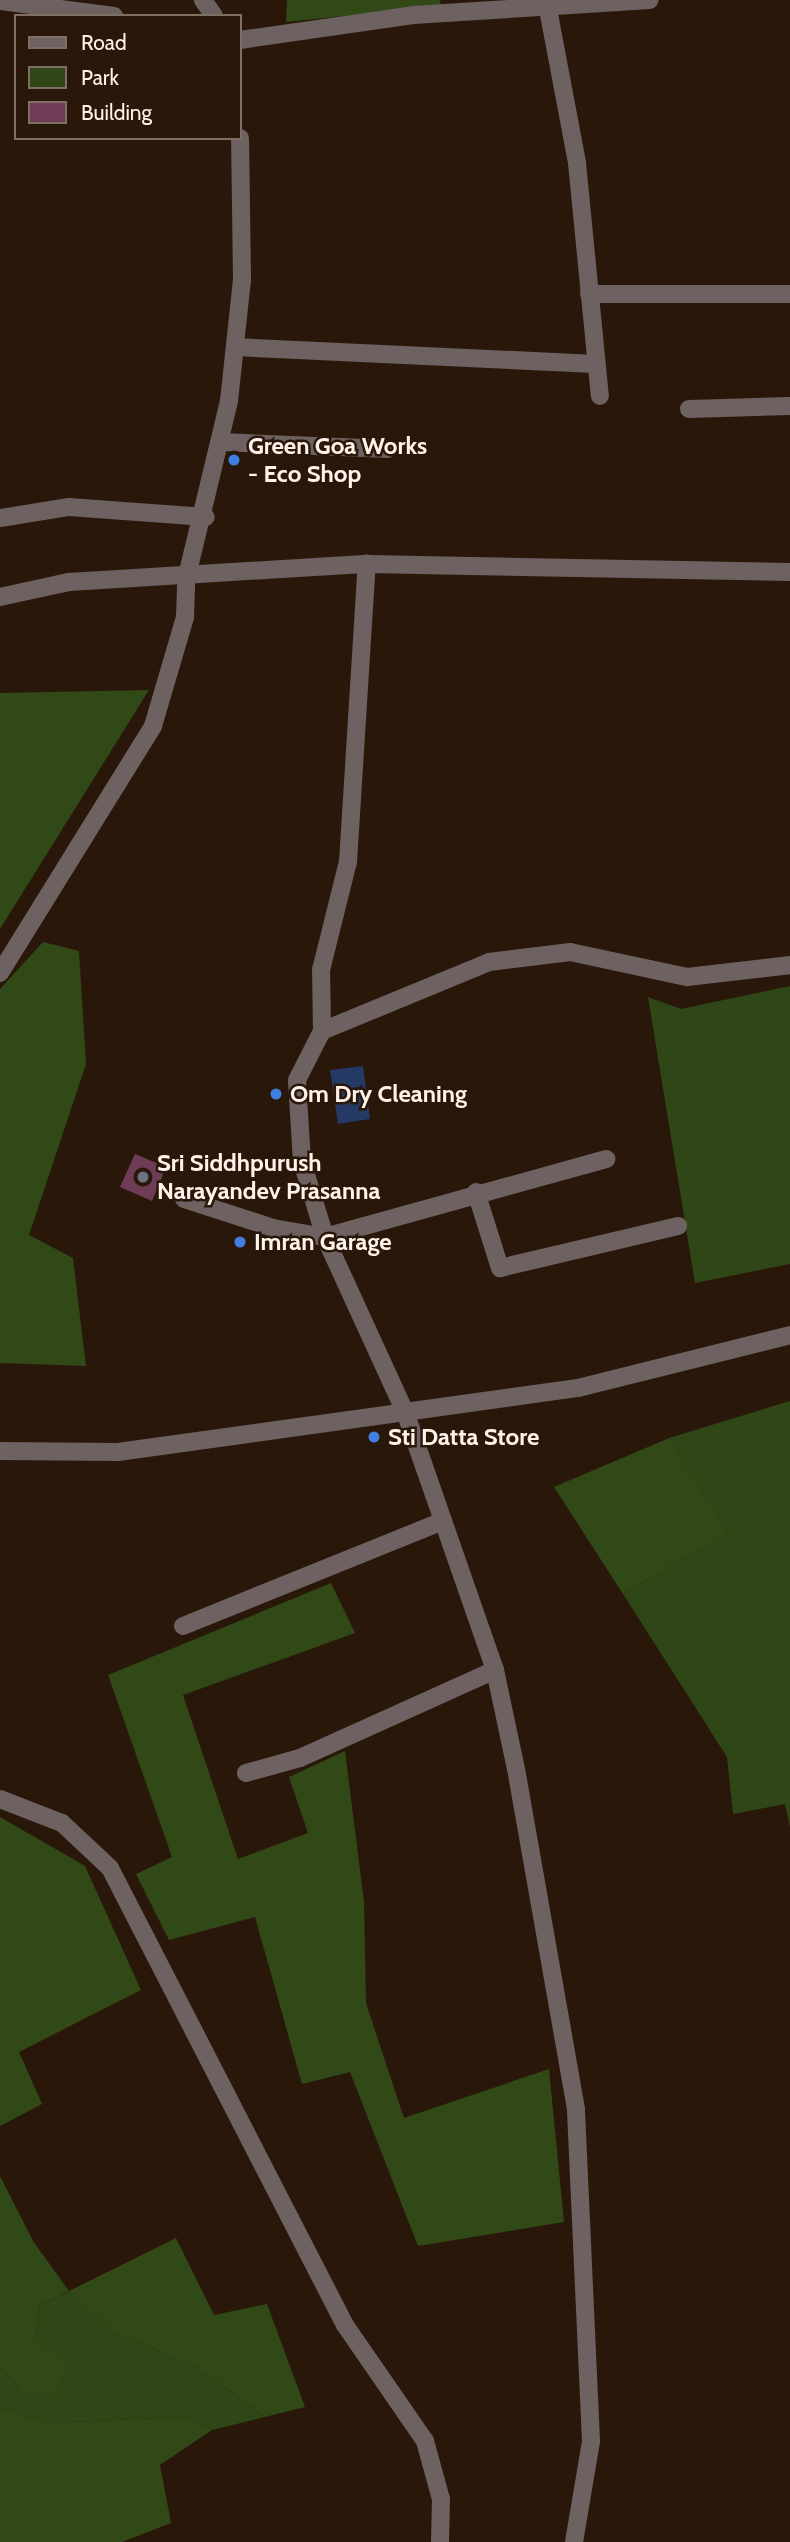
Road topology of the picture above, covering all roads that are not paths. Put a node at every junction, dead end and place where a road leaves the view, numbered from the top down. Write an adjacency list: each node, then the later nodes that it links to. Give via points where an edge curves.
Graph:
1 (650, 0): 3 (street)
2 (0, 1): 4 (street)
3 (548, 9): 5 (street, via 413,15); 7 (street, via 577,163)
4 (99, 14)
5 (242, 40)
6 (240, 140): 9 (street, via 242,279)
7 (589, 294): 8 (street); 10 (street)
8 (790, 294)
9 (235, 347): 10 (street); 14 (street)
10 (596, 364): 11 (street)
11 (600, 396)
12 (790, 406): 13 (street)
13 (689, 409)
14 (221, 442): 15 (street); 17 (street)
15 (388, 449)
16 (0, 517): 17 (street, via 69,507)
17 (206, 517): 20 (street)
18 (367, 564): 19 (street); 20 (street); 24 (street, via 348,862 321,970)
19 (790, 572)
20 (186, 580): 21 (street, via 69,582); 23 (street, via 185,617 153,726)
21 (0, 597)
22 (790, 965): 24 (street, via 687,977 570,952 489,962)
23 (0, 973)
24 (322, 1031): 29 (street, via 297,1080 302,1163)
25 (606, 1159): 26 (street)
26 (476, 1192): 28 (street, via 500,1268); 29 (street)
27 (184, 1199): 29 (street, via 273,1228)
28 (678, 1226)
29 (325, 1237): 31 (street)
30 (790, 1335): 31 (street, via 578,1388)
31 (405, 1412): 32 (street, via 118,1452); 33 (street)
32 (0, 1451)
33 (443, 1521): 34 (street); 35 (street)
34 (183, 1626)
35 (495, 1670): 36 (street, via 300,1758); 39 (street, via 576,2109 591,2441)
36 (246, 1773)
37 (0, 1799): 38 (street, via 62,1823 110,1868 345,2325 425,2441 441,2499)
38 (440, 2542)
39 (574, 2542)

